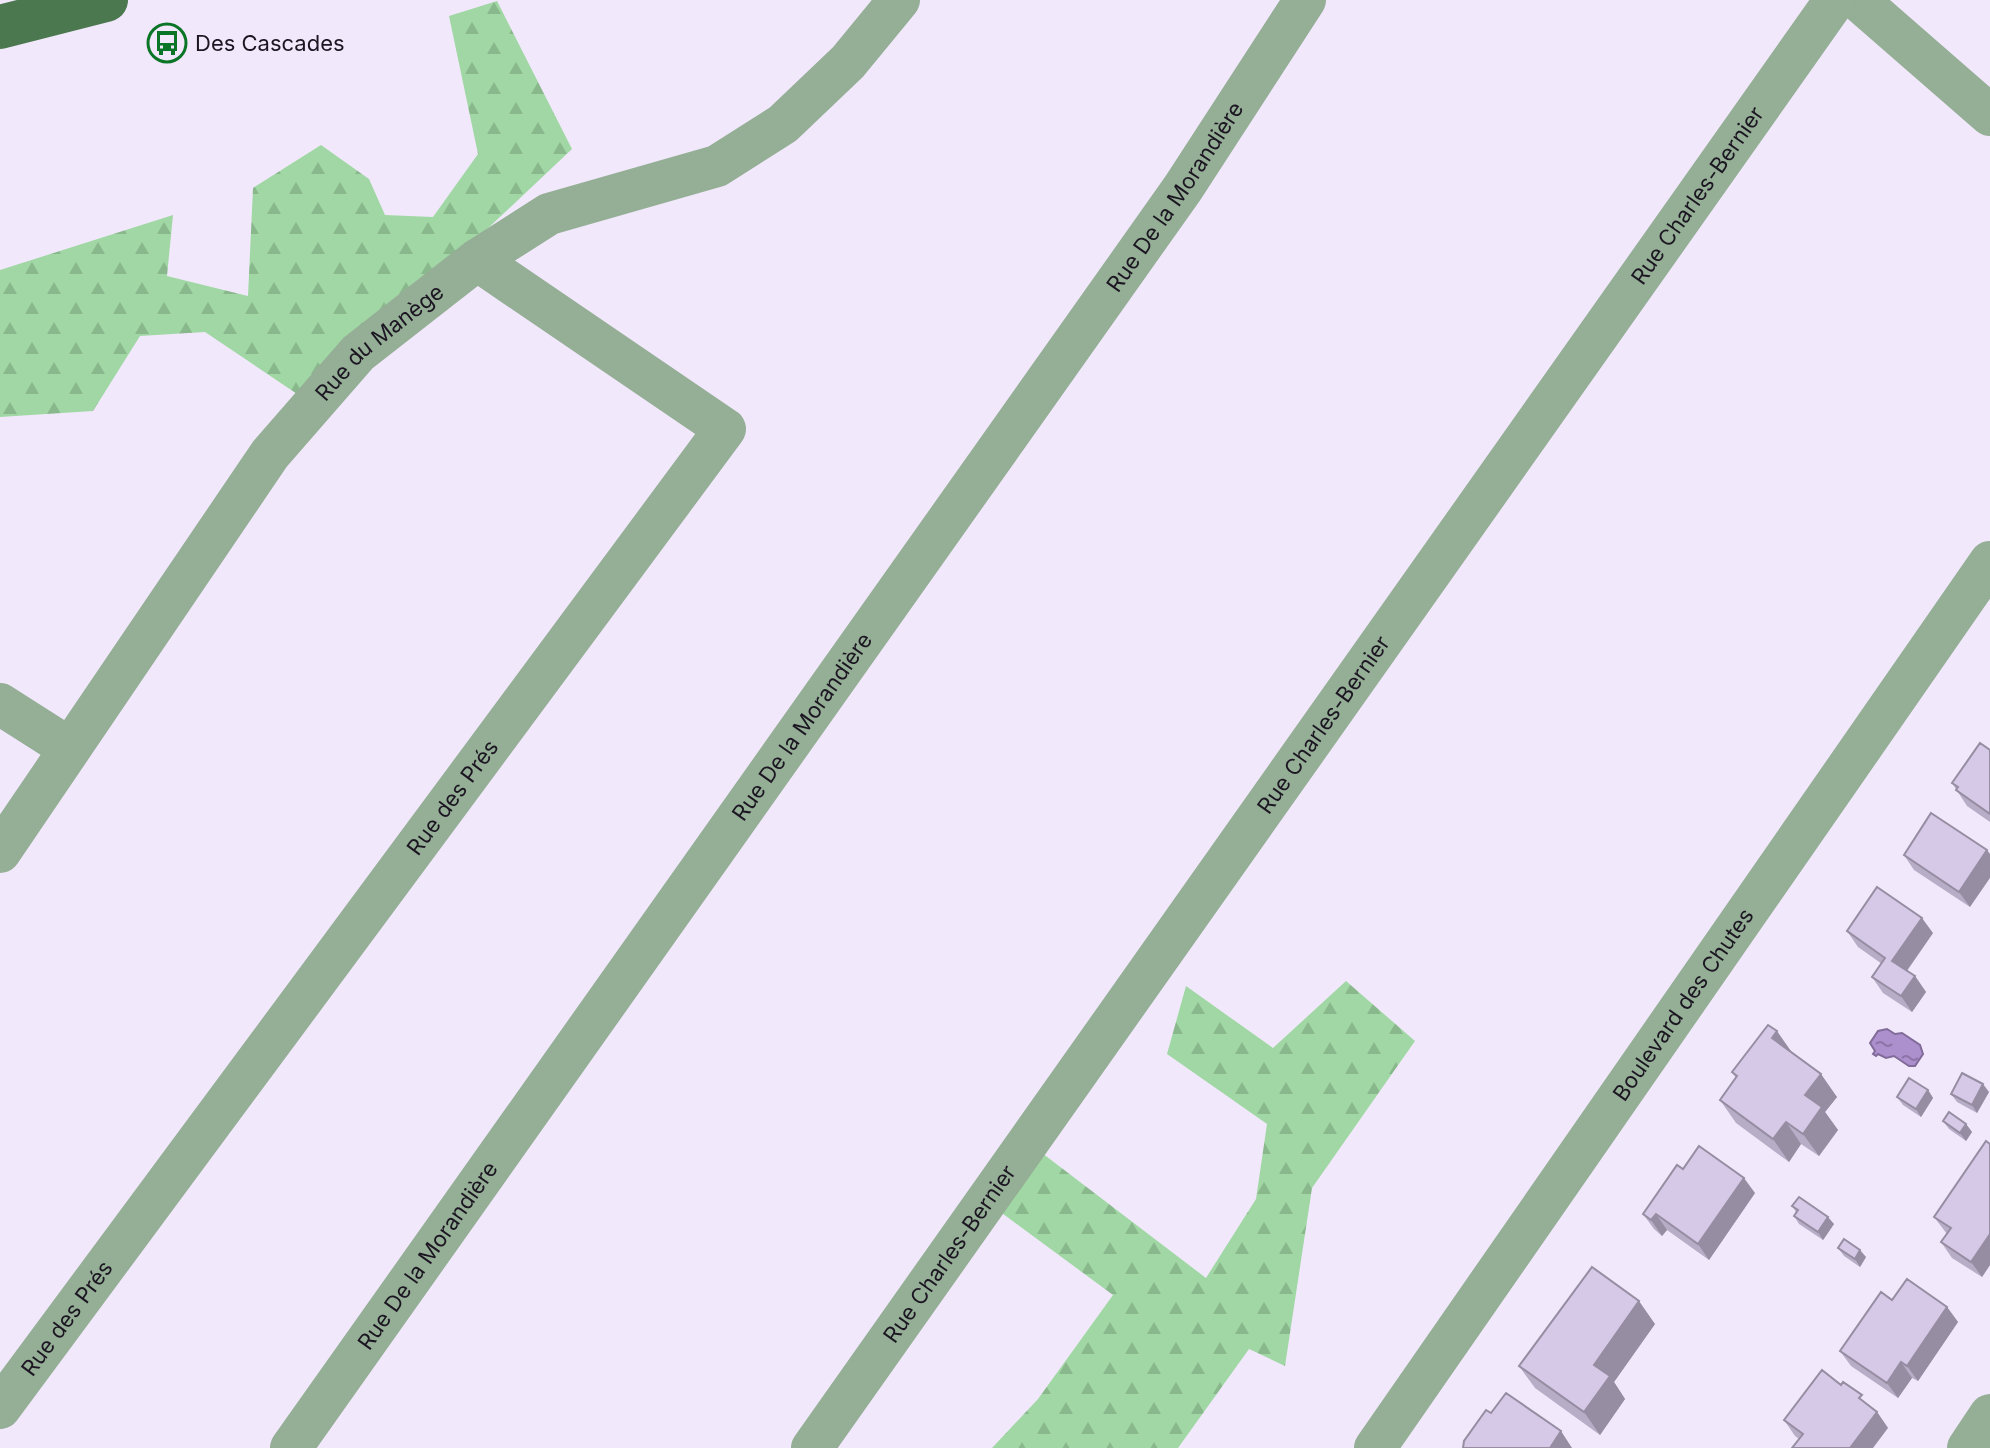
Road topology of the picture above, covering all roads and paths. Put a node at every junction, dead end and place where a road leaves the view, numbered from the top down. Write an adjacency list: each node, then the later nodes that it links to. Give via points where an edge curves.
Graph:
1 (106, 0): 6 (main road)
2 (899, 0): 9 (street, Rue du Manège, via 848,62 783,124 717,166 549,214)
3 (1305, 0): 16 (street, Rue De la Morandière, via 1183,188)
4 (1835, 0): 17 (street, Rue Charles-Bernier)
5 (1858, 0): 8 (street)
6 (56, 6): 7 (main road)
7 (0, 27)
8 (1990, 115)
9 (477, 260): 12 (street, Rue du Manège, via 358,353 270,454); 14 (street, Rue des Prés, via 725,429)
10 (1990, 562): 18 (street, Boulevard des Chutes)
11 (0, 704): 12 (street)
12 (69, 748): 13 (street, Rue du Manège)
13 (0, 852)
14 (0, 1408)
15 (1990, 1415): 19 (street)
16 (291, 1448)
17 (812, 1448)
18 (1375, 1448)
19 (1968, 1448)

